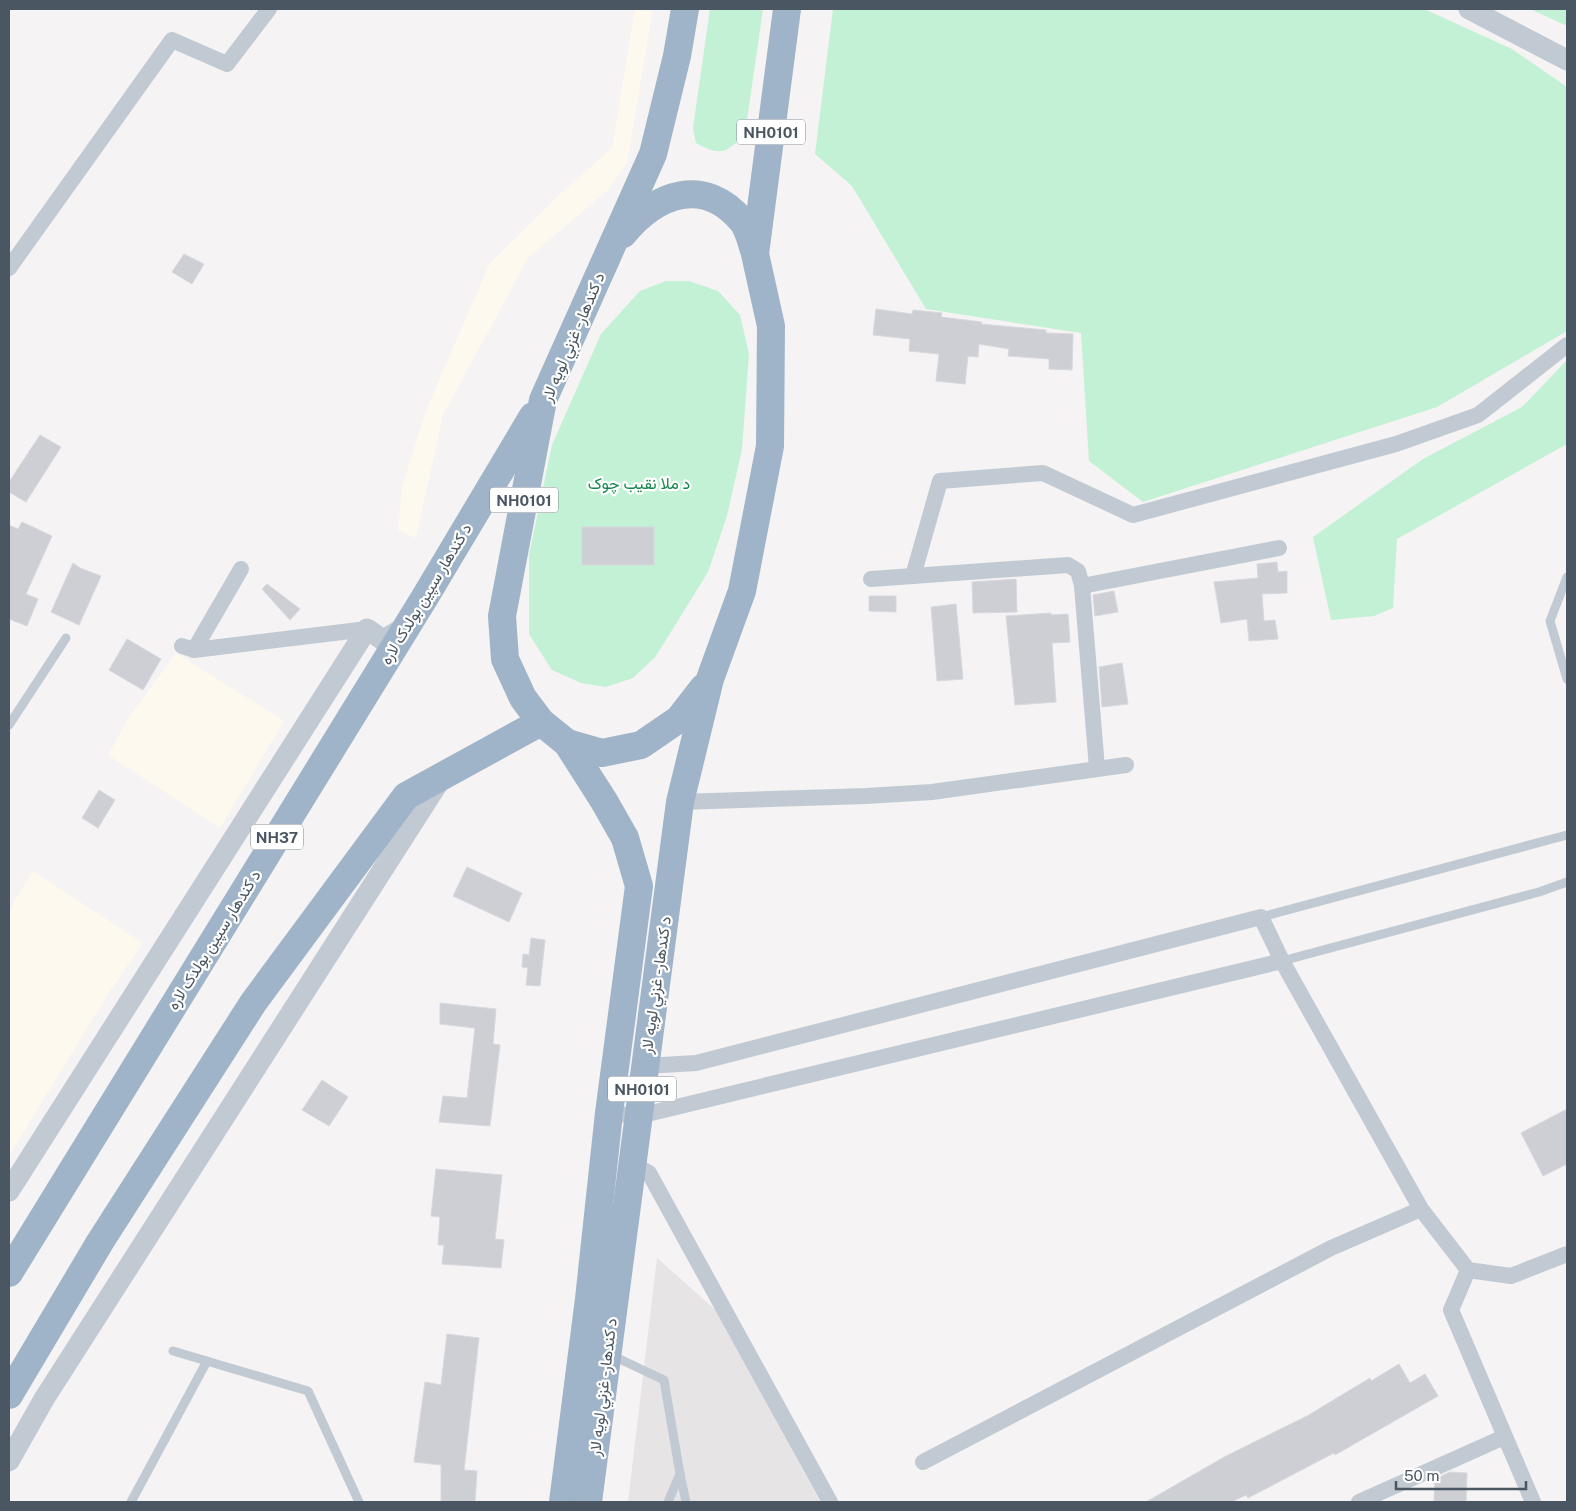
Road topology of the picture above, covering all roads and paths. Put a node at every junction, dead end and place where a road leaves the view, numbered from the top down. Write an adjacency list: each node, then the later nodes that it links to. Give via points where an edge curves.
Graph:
1 (269, 9): 8 (street, via 227,64 172,40)
2 (685, 9): 6 (highway, د کندهار - غزني لويه لار / NH0101, via 678,56 653,154)
3 (787, 9): 7 (highway, د کندهار - غزني لويه لار / NH0101)
4 (1469, 9): 5 (street)
5 (1567, 60)
6 (612, 249): 7 (highway, NH0101, via 637,217 665,198 691,193 719,199 743,222); 10 (highway, د کندهار - غزني لويه لار / NH0101)
7 (756, 254): 20 (highway, د کندهار - غزني لويه لار / NH0101, via 771,326 770,446 742,591)
8 (9, 268)
9 (1567, 345): 13 (street, via 1478,415 1396,444 1133,515 1043,473 940,481)
10 (543, 400): 17 (highway, د کندهار سپین بولدک لاره / NH37); 22 (highway, د کندهار - غزني لويه لار / NH0101, via 502,616 505,659 523,698)
11 (1278, 548): 16 (street)
12 (241, 569): 18 (street, via 188,648)
13 (913, 576): 15 (street); 16 (street, via 1068,565 1078,571)
14 (1567, 577): 21 (lane, via 1550,621)
15 (871, 579)
16 (1082, 586): 26 (street)
17 (407, 626): 18 (street, via 383,640); 41 (highway, د کندهار سپین بولدک لاره / NH37)
18 (367, 629): 37 (street)
19 (66, 638): 23 (lane)
20 (710, 679): 24 (highway, د کندهار - غزني لويه لار / NH0101, via 679,719 642,745 602,753); 28 (highway, د کندهار - غزني لويه لار / NH0101)
21 (1567, 679)
22 (541, 722): 24 (highway, د کندهار - غزني لويه لار / NH0101); 27 (highway)
23 (9, 725)
24 (567, 743): 34 (highway, د کندهار - غزني لويه لار / NH0101, via 625,838 639,886)
25 (1126, 765): 26 (street)
26 (1097, 768): 28 (street, via 932,792)
27 (443, 776): 45 (highway, via 406,796 253,1003 100,1242); 47 (street, via 49,1390)
28 (680, 802): 33 (highway, د کندهار - غزني لويه لار / NH0101)
29 (1567, 835): 31 (lane)
30 (1567, 882): 32 (lane)
31 (1261, 917): 32 (street); 33 (street, via 696,1063)
32 (1282, 961): 35 (street); 38 (street)
33 (645, 1066): 35 (highway, د کندهار - غزني لويه لار / NH0101)
34 (609, 1113): 35 (street); 52 (highway, د کندهار - غزني لويه لار / NH0101)
35 (639, 1116): 36 (highway, د کندهار - غزني لويه لار / NH0101)
36 (632, 1165): 43 (highway, د کندهار - غزني لويه لار / NH0101); 56 (street, via 649,1173)
37 (9, 1191)
38 (1420, 1209): 40 (street); 48 (street, via 1331,1248)
39 (1567, 1254): 40 (street, via 1511,1276)
40 (1468, 1270): 46 (street, via 1451,1310)
41 (9, 1273)
42 (172, 1351): 44 (lane)
43 (606, 1353): 49 (lane, via 664,1380); 53 (highway, د کندهار - غزني لويه لار / NH0101)
44 (206, 1361): 50 (lane); 51 (lane, via 308,1391)
45 (9, 1395)
46 (1504, 1437): 57 (street); 58 (street)
47 (9, 1461)
48 (923, 1462)
49 (680, 1474): 54 (lane); 55 (lane)
50 (131, 1502)
51 (359, 1502)
52 (563, 1502)
53 (588, 1502)
54 (668, 1502)
55 (686, 1502)
56 (830, 1502)
57 (1358, 1502)
58 (1533, 1502)

